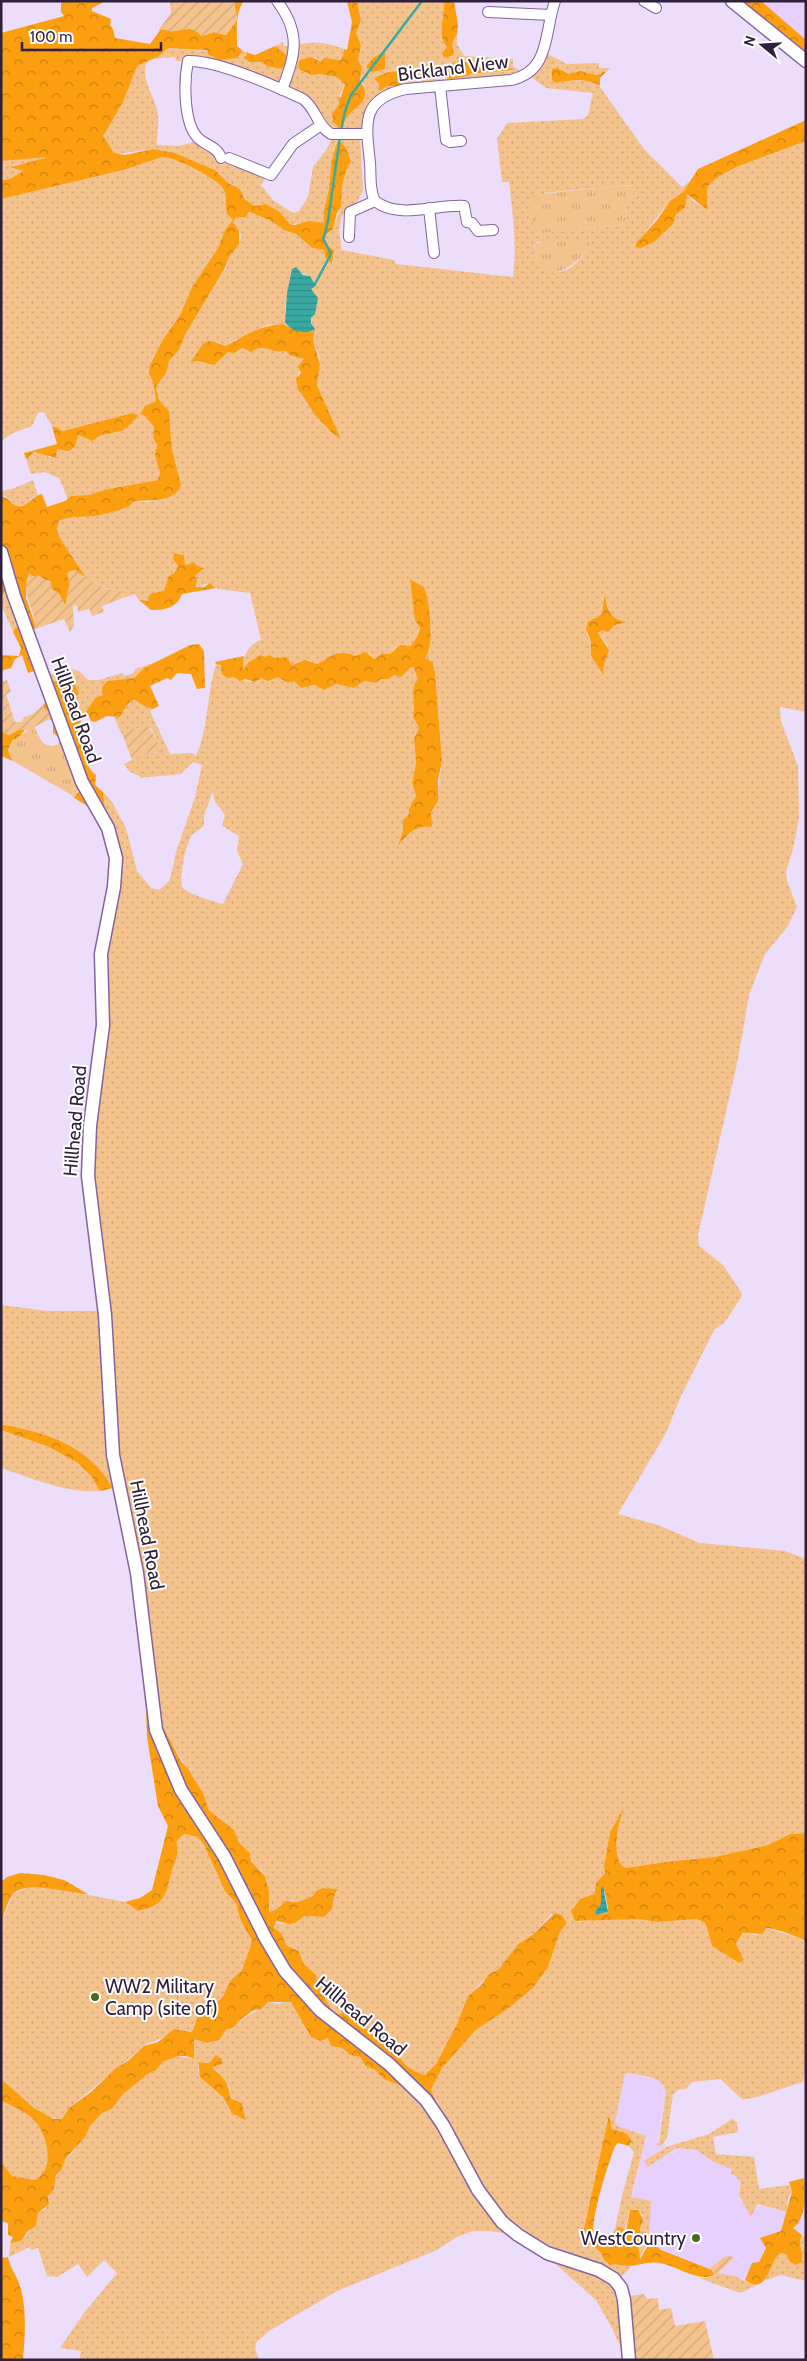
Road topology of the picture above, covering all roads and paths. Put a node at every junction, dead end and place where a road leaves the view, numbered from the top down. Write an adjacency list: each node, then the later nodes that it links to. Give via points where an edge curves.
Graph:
1 (277, 1): 12 (street, via 291,24 294,42 293,59)
2 (555, 1): 7 (street, Bickland View)
3 (644, 1): 5 (street)
4 (732, 1): 10 (street)
5 (656, 8)
6 (488, 12): 7 (street)
7 (551, 15): 11 (street, Bickland View, via 544,52 527,74 511,80)
8 (176, 61): 9 (street)
9 (188, 61): 12 (street, via 220,66); 13 (street, via 186,107 190,135 225,158 273,177 293,144)
10 (806, 62)
11 (440, 86): 14 (street, Bickland View, via 401,90 378,100 370,112); 15 (street, via 446,140)
12 (282, 90): 13 (street, via 306,101)
13 (321, 125): 14 (street, via 329,133 340,136)
14 (366, 134): 16 (street, Bickland View)
15 (461, 141)
16 (375, 201): 17 (street, via 394,209); 19 (street, via 350,212)
17 (429, 208): 18 (street, via 464,206 467,222 478,231); 20 (street)
18 (493, 230)
19 (349, 237)
20 (434, 254)
21 (1, 552): 22 (street, Hillhead Road, via 12,591 79,774 108,828 116,858 113,895 100,954 103,1025 89,1134 88,1176 105,1315 113,1456 137,1573 156,1730 181,1790 224,1856 285,1971 320,2010 389,2064 426,2100 478,2190 502,2222 547,2253 599,2270 614,2279 624,2300)
22 (630, 2360)

